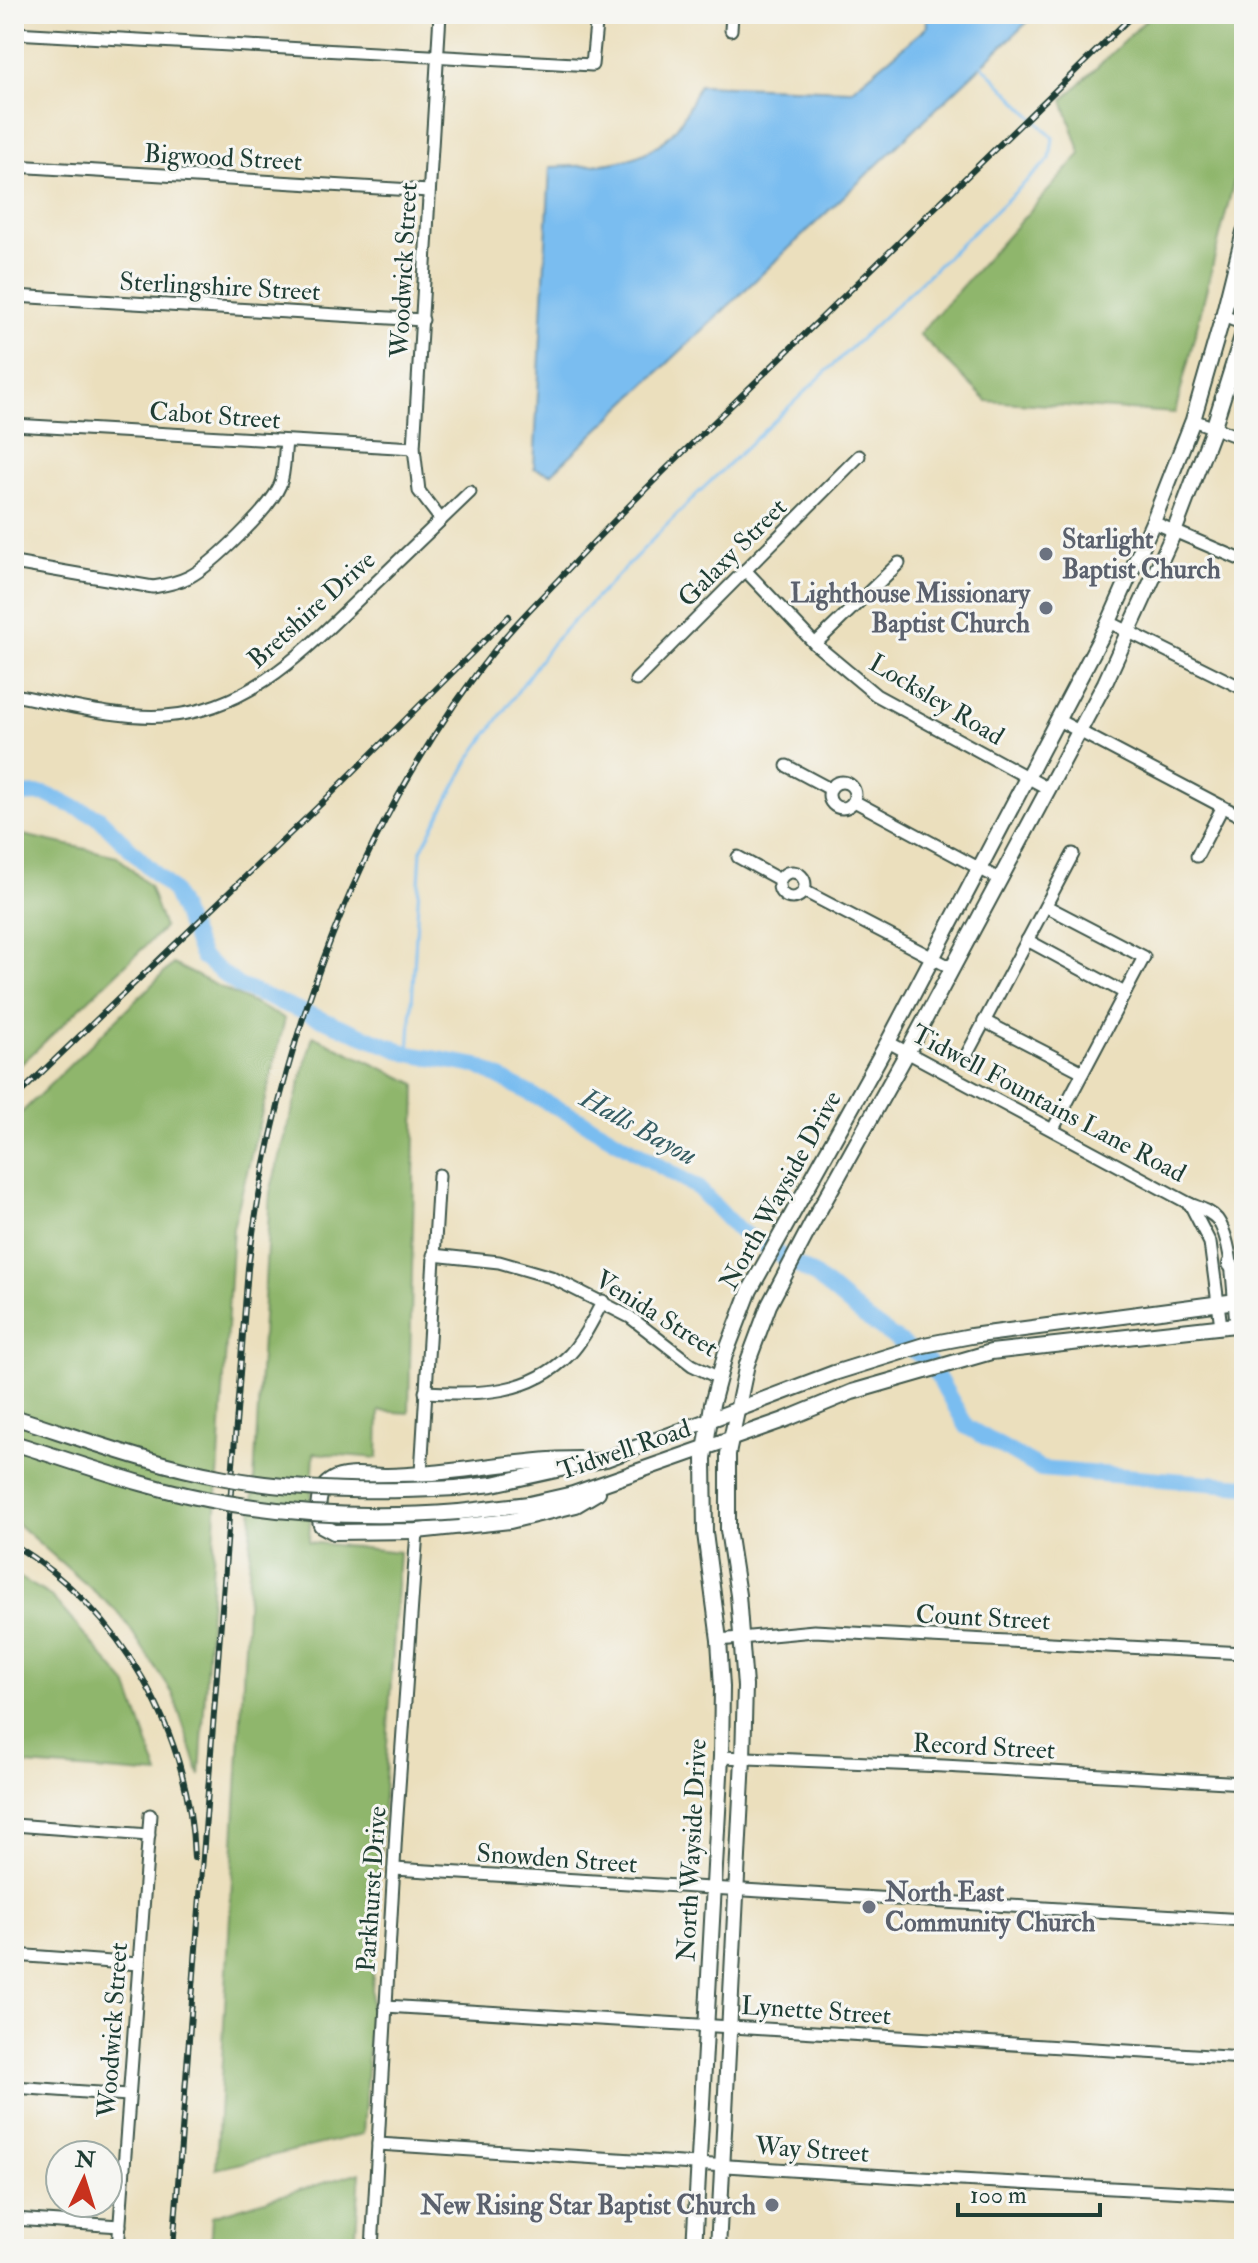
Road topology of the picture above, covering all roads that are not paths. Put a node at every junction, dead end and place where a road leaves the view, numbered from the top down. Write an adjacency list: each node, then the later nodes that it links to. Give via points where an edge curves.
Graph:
1 (440, 14): 6 (street, Woodwick Street)
2 (597, 14): 6 (street, via 592,65)
3 (732, 14): 4 (street)
4 (731, 30)
5 (14, 33): 6 (street)
6 (438, 57): 8 (street, Woodwick Street)
7 (14, 166): 8 (street, Bigwood Street)
8 (429, 191): 12 (street, Woodwick Street)
9 (1244, 232): 11 (main road, North Wayside Drive)
10 (14, 296): 12 (street, Sterlingshire Street)
11 (1223, 316): 13 (street); 15 (main road, North Wayside Drive)
12 (423, 320): 20 (street, Woodwick Street)
13 (1244, 324)
14 (1244, 330): 17 (main road, North Wayside Drive)
15 (1193, 420): 17 (street); 24 (main road, North Wayside Drive)
16 (14, 425): 19 (street, Cabot Street)
17 (1213, 429): 18 (street); 25 (main road, North Wayside Drive)
18 (1244, 439)
19 (286, 442): 20 (street, Cabot Street); 27 (street, via 280,484 260,514 188,578 153,587)
20 (414, 448): 23 (street, Woodwick Street, via 419,491)
21 (859, 456): 29 (street, Galaxy Street)
22 (470, 492): 23 (street, Bretshire Drive)
23 (441, 520): 35 (street, Bretshire Drive, via 295,659 236,698 190,713 144,717)
24 (1153, 522): 25 (street); 30 (main road, North Wayside Drive)
25 (1174, 532): 26 (street); 31 (main road, North Wayside Drive)
26 (1244, 561)
27 (14, 563)
28 (899, 563): 32 (street)
29 (745, 570): 32 (street, Locksley Road); 33 (street, Galaxy Street)
30 (1109, 622): 31 (street); 36 (main road, North Wayside Drive)
31 (1128, 632): 34 (street); 37 (main road, North Wayside Drive)
32 (815, 644): 39 (street, Locksley Road, via 876,695)
33 (636, 680)
34 (1244, 689)
35 (14, 695)
36 (1058, 720): 37 (street); 39 (main road, North Wayside Drive)
37 (1077, 730): 40 (main road, North Wayside Drive); 43 (street)
38 (787, 766): 41 (street)
39 (1026, 777): 40 (street, Locksley Road); 48 (main road, North Wayside Drive)
40 (1047, 788): 49 (main road, North Wayside Drive)
41 (830, 789): 42 (street, via 848,783); 42 (street, via 828,797 835,807)
42 (854, 801): 48 (street)
43 (1222, 808): 44 (street); 46 (street)
44 (1244, 818)
45 (1073, 854): 50 (street)
46 (1197, 856)
47 (738, 857): 52 (street, via 780,880 784,896 795,898 804,891)
48 (978, 867): 49 (street); 52 (main road, North Wayside Drive)
49 (999, 879): 53 (main road, North Wayside Drive)
50 (1046, 906): 51 (street); 54 (street, via 1144,957)
51 (1027, 940): 54 (street); 55 (street)
52 (932, 957): 53 (street); 56 (main road, North Wayside Drive)
53 (952, 968): 57 (main road, North Wayside Drive)
54 (1125, 993): 59 (street)
55 (984, 1021): 58 (street); 59 (street)
56 (888, 1042): 57 (street, Tidwell Fountains Lane Road); 71 (main road, North Wayside Drive, via 750,1290)
57 (908, 1051): 60 (street, Tidwell Fountains Lane Road); 73 (main road, North Wayside Drive, via 769,1305 747,1364)
58 (966, 1056)
59 (1083, 1072): 60 (street)
60 (1053, 1129): 62 (street, Tidwell Fountains Lane Road)
61 (439, 1175): 63 (street)
62 (1190, 1204): 64 (street, Tidwell Fountains Lane Road, via 1217,1220); 68 (street, Tidwell Fountains Lane Road, via 1210,1243)
63 (433, 1255): 67 (street, Venida Street, via 513,1266); 72 (street)
64 (1230, 1264): 65 (main road); 66 (street, Tidwell Fountains Lane Road)
65 (1244, 1281)
66 (1239, 1300): 68 (main road, Tidwell Road); 69 (street, Tidwell Fountains Lane Road)
67 (603, 1301): 71 (street, Venida Street, via 692,1365); 72 (street, via 570,1354 523,1384 487,1394)
68 (1218, 1302): 70 (street, Tidwell Fountains Lane Road); 73 (main road, Tidwell Road, via 924,1345)
69 (1240, 1324): 70 (main road, Tidwell Road)
70 (1221, 1326): 76 (main road, Tidwell Road, via 991,1352 852,1392)
71 (719, 1378): 75 (main road, North Wayside Drive)
72 (425, 1392): 80 (street)
73 (737, 1411): 75 (main road, Tidwell Road); 76 (main road, North Wayside Drive)
74 (14, 1417): 79 (main road, Tidwell Road, bridge, via 224,1478 340,1491 493,1484)
75 (709, 1421): 78 (main road, North Wayside Drive); 79 (main road, Tidwell Road)
76 (732, 1438): 78 (main road, Tidwell Road); 83 (main road, North Wayside Drive, via 728,1530)
77 (14, 1443): 81 (main road, Tidwell Road, bridge, via 226,1503 364,1517 529,1504)
78 (706, 1446): 81 (main road, Tidwell Road); 84 (main road, North Wayside Drive, via 705,1533)
79 (606, 1459): 80 (main road)
80 (421, 1473): 82 (main road, via 334,1478 325,1485 317,1510 321,1525 334,1532)
81 (614, 1481): 82 (main road, via 566,1508 510,1521)
82 (417, 1531): 92 (street, Parkhurst Drive)
83 (742, 1637): 84 (street, Count Street); 85 (street, Count Street, via 814,1631); 87 (main road, North Wayside Drive)
84 (719, 1640): 86 (main road, North Wayside Drive)
85 (1244, 1653)
86 (721, 1757): 87 (street, Record Street); 93 (main road, North Wayside Drive)
87 (743, 1758): 88 (street, Record Street); 94 (main road, North Wayside Drive)
88 (1244, 1783)
89 (150, 1815): 91 (street, Woodwick Street)
90 (14, 1825): 91 (street)
91 (149, 1835): 97 (street, Woodwick Street)
92 (394, 1869): 93 (street, Snowden Street); 98 (street, Parkhurst Drive)
93 (714, 1890): 94 (street, Snowden Street); 99 (main road, North Wayside Drive)
94 (736, 1891): 95 (street, Snowden Street); 100 (main road, North Wayside Drive)
95 (1244, 1920)
96 (14, 1955): 97 (street)
97 (139, 1964): 103 (street, Woodwick Street)
98 (385, 2006): 99 (street, Lynette Street); 104 (street, Parkhurst Drive)
99 (706, 2025): 100 (street, Lynette Street); 105 (main road, North Wayside Drive)
100 (728, 2026): 101 (street, Lynette Street); 106 (main road, North Wayside Drive)
101 (1244, 2058)
102 (14, 2087): 103 (street)
103 (128, 2095): 109 (street, Woodwick Street)
104 (378, 2144): 105 (street, Way Street); 111 (street, Parkhurst Drive)
105 (699, 2164): 106 (street, Way Street); 112 (main road, North Wayside Drive)
106 (721, 2165): 107 (street, Way Street); 113 (main road, North Wayside Drive)
107 (1244, 2195)
108 (14, 2219): 109 (street)
109 (120, 2226): 110 (street, Woodwick Street)
110 (118, 2249)
111 (372, 2249)
112 (694, 2249)
113 (718, 2249)

